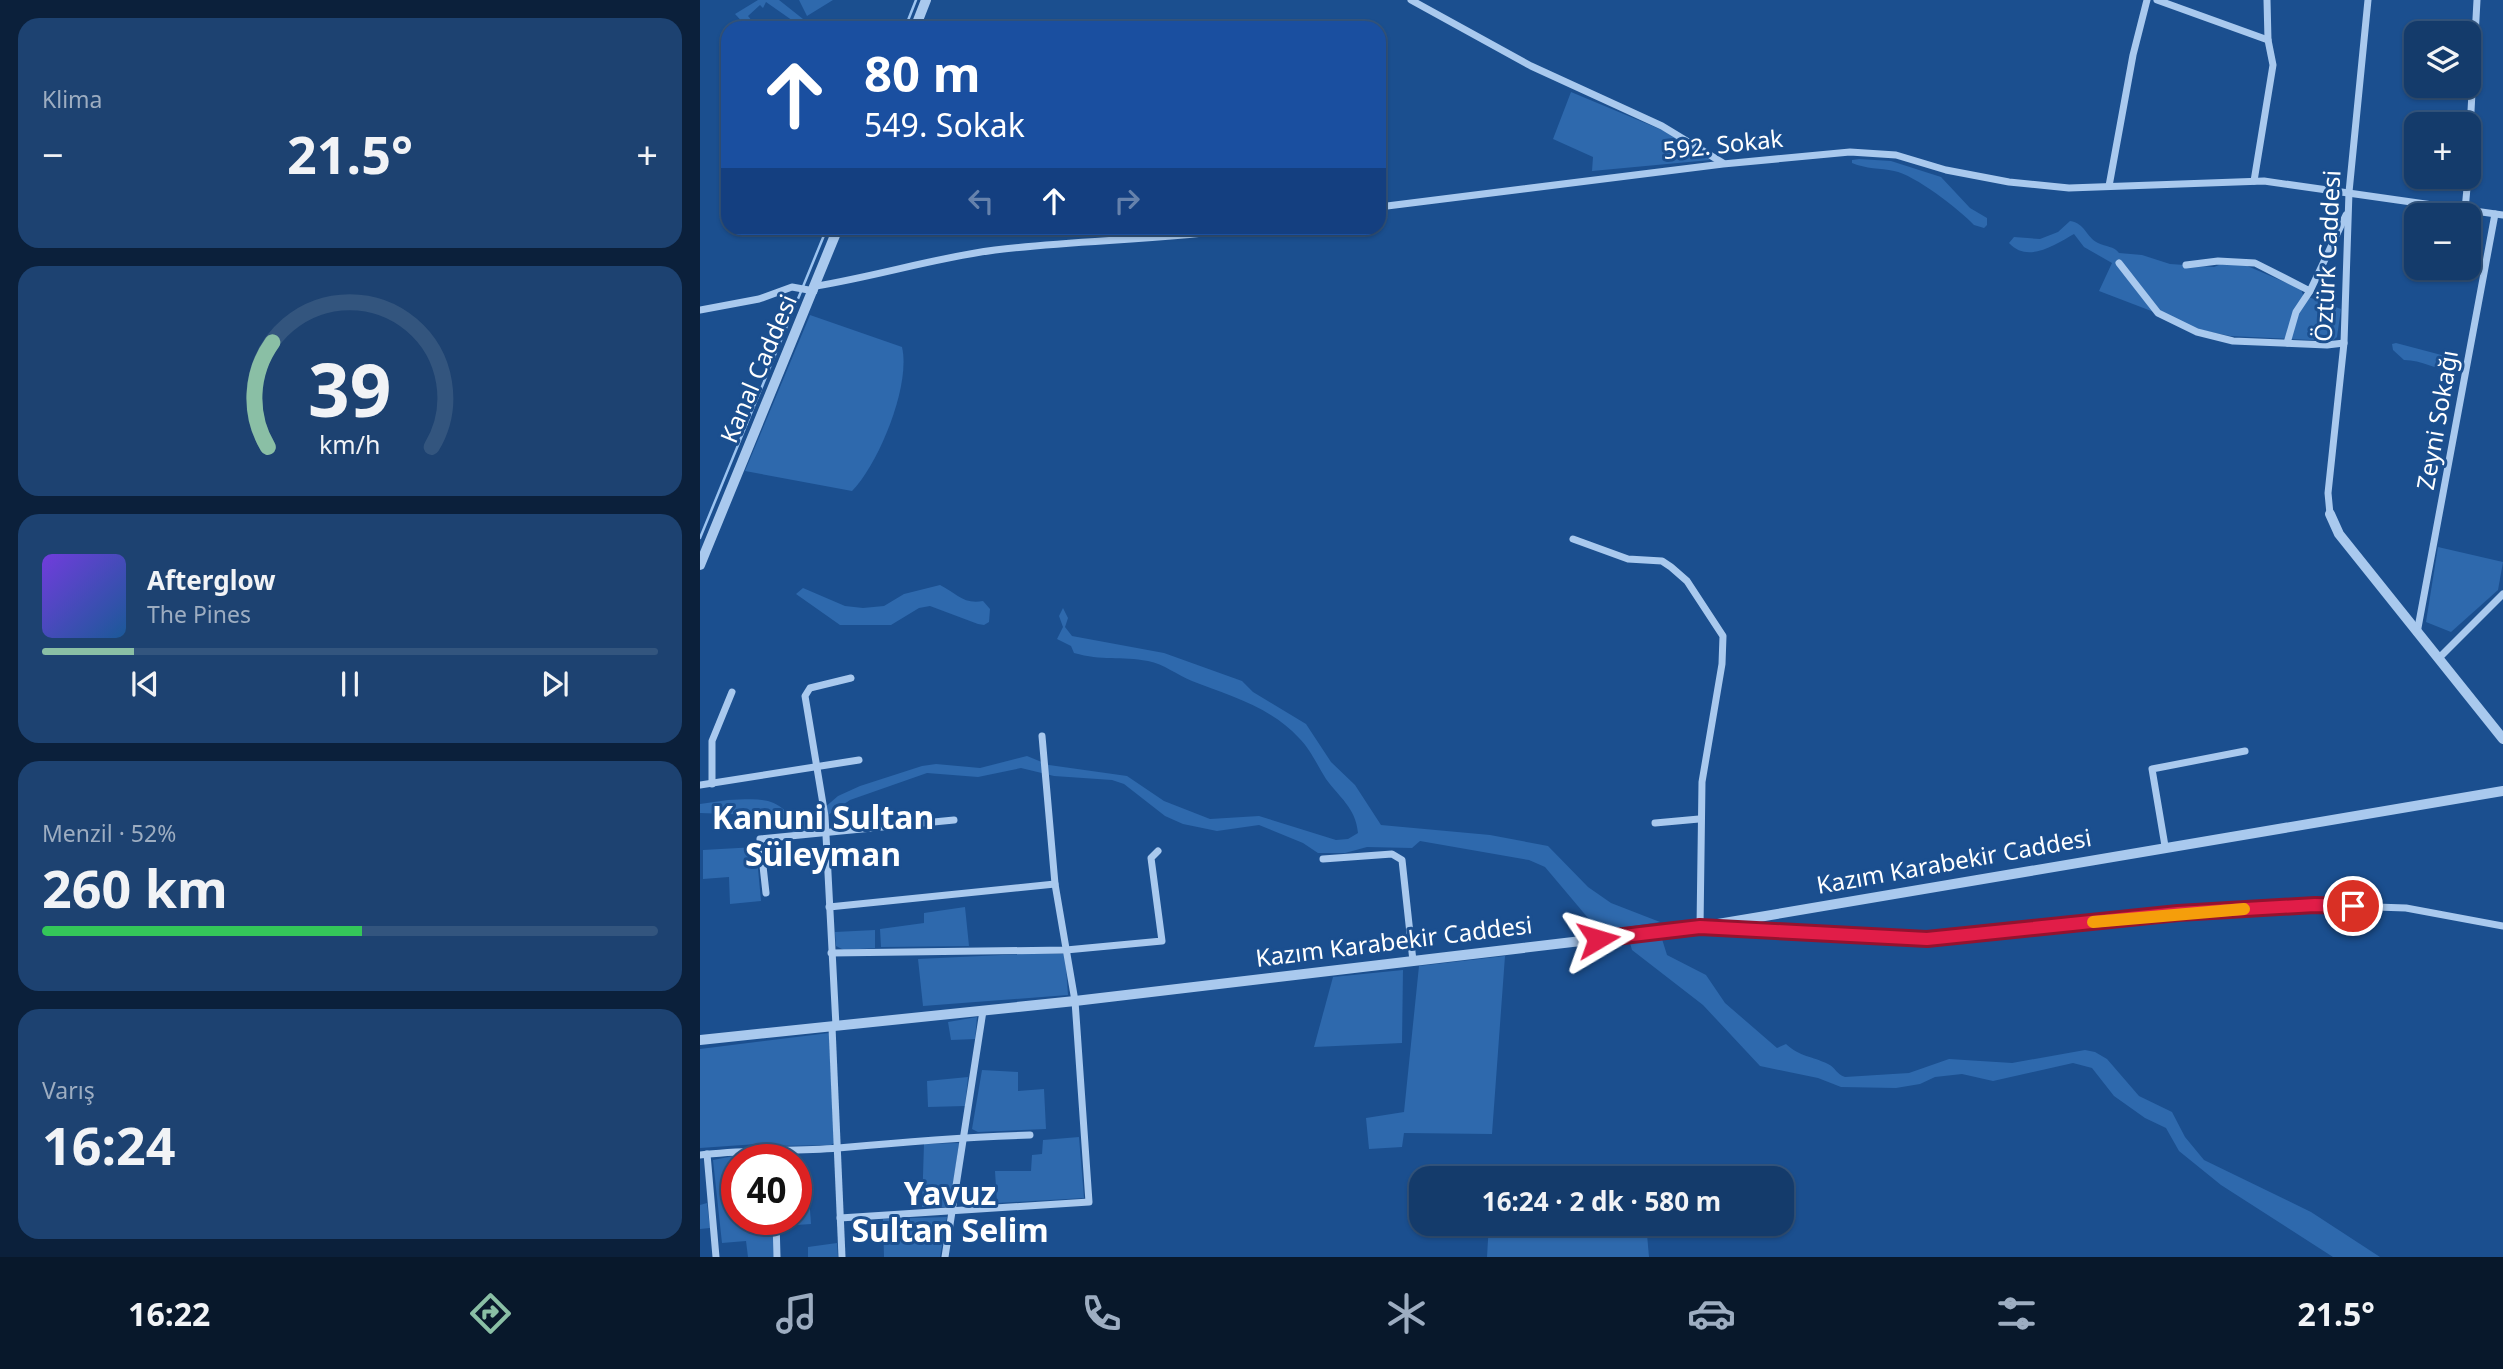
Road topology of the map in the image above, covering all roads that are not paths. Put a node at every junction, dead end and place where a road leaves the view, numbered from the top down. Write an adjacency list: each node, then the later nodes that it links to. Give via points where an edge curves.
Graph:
1 (926, 0): 8 (street)
2 (1411, 0): 11 (street, via 1531,66 1662,126)
3 (2147, 0): 13 (street)
4 (2157, 0): 9 (street)
5 (2267, 0): 9 (street)
6 (2368, 0): 14 (street, Öztürk Caddesi)
7 (2477, 0): 10 (street)
8 (918, 21)
9 (2268, 40): 12 (street, via 2273,65)
10 (2471, 112)
11 (1723, 164): 13 (street, 592. Sokak, via 1850,152 1896,155 1971,175 2069,188); 16 (street, 592. Sokak)
12 (2254, 181): 13 (street, 592. Sokak); 14 (street, 592. Sokak)
13 (2109, 186)
14 (2349, 192): 15 (street, 592. Sokak); 17 (street, Öztürk Caddesi)
15 (2420, 203)
16 (1386, 206)
17 (2348, 212): 25 (street); 28 (street, Öztürk Caddesi)
18 (2481, 212): 19 (street, 592. Sokak)
19 (2499, 214): 33 (street, Zeyni Sokağı)
20 (835, 235): 24 (street, Kanal Caddesi)
21 (1189, 235): 24 (street, via 996,250 926,261)
22 (2119, 263): 27 (street, via 2158,313 2213,338)
23 (2186, 265): 25 (street, via 2255,263)
24 (813, 289): 26 (street, via 788,288 759,299); 31 (street, Kanal Caddesi)
25 (2310, 291): 27 (street)
26 (700, 310)
27 (2287, 342): 28 (street)
28 (2344, 343): 29 (street, Öztürk Caddesi, via 2328,493)
29 (2330, 514): 33 (street, via 2339,534)
30 (1573, 539): 46 (street, via 1628,559 1662,561 1686,581 1720,628 1724,643 1707,738)
31 (700, 565)
32 (2503, 594): 34 (street)
33 (2417, 633): 34 (street)
34 (2438, 659): 38 (street)
35 (850, 678): 41 (street, via 806,693)
36 (732, 692): 42 (street, via 712,741)
37 (1042, 736): 52 (street)
38 (2503, 739)
39 (2245, 751): 49 (street, via 2152,769)
40 (859, 761): 41 (street)
41 (814, 768): 42 (street); 48 (street, via 825,816)
42 (712, 784): 43 (street)
43 (700, 785)
44 (2503, 791): 49 (street, Kazım Karabekir Caddesi)
45 (954, 820): 48 (street)
46 (1699, 820): 47 (street); 56 (street)
47 (1655, 823)
48 (823, 833): 53 (street, via 760,839); 54 (street)
49 (2165, 846): 56 (street, Kazım Karabekir Caddesi)
50 (1158, 851): 57 (street, via 1151,858 1162,942)
51 (1323, 859): 59 (street, via 1392,853 1402,860)
52 (1055, 884): 54 (street); 57 (street)
53 (766, 893)
54 (829, 907): 58 (street)
55 (2503, 926): 56 (street, via 2406,908 2315,905 2178,913 1917,940)
56 (1700, 927): 59 (street, Kazım Karabekir Caddesi)
57 (1066, 950): 58 (street); 60 (street)
58 (831, 953): 62 (street)
59 (1413, 961): 60 (street, Kazım Karabekir Caddesi)
60 (1075, 1001): 61 (street, Kazım Karabekir Caddesi); 69 (street, via 1089,1202)
61 (983, 1011): 62 (street, Kazım Karabekir Caddesi); 65 (street)
62 (834, 1026): 63 (street, Kazım Karabekir Caddesi); 66 (street)
63 (700, 1040)
64 (1030, 1135): 65 (street)
65 (965, 1137): 66 (street); 69 (street)
66 (837, 1148): 67 (street); 70 (street)
67 (812, 1149)
68 (704, 1154): 72 (street)
69 (954, 1210): 70 (street); 75 (street)
70 (840, 1217): 74 (street)
71 (777, 1235): 73 (street)
72 (716, 1257)
73 (778, 1257)
74 (842, 1257)
75 (945, 1257)

